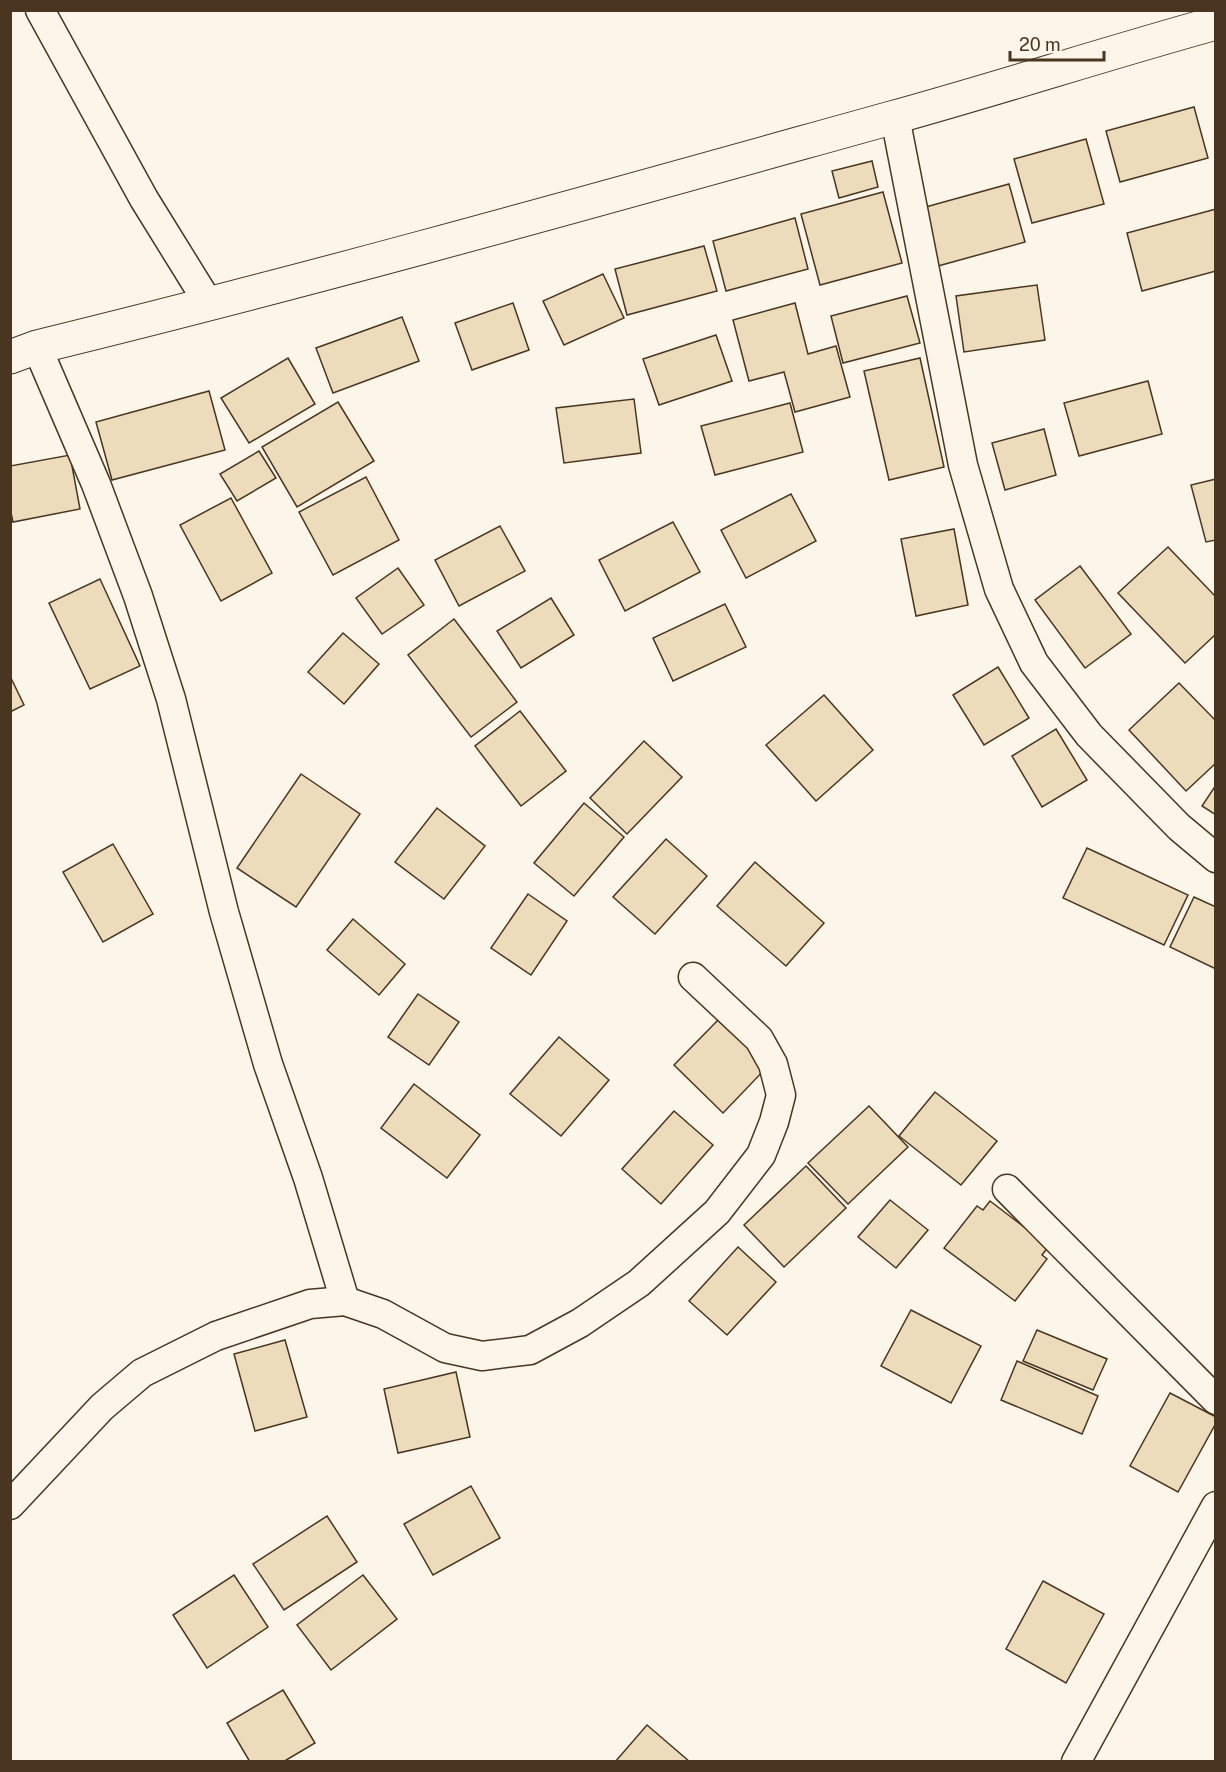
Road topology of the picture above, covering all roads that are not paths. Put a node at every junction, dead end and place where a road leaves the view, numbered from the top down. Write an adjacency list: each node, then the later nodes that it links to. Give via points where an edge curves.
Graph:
1 (40, 10): 4 (street, via 144,199)
2 (1215, 23): 3 (main road)
3 (895, 117): 4 (main road); 6 (street, via 963,465 999,589 1034,663 1089,735)
4 (209, 304): 5 (main road)
5 (24, 352): 9 (street, via 96,484 138,596 171,699 224,912 268,1064)
6 (1215, 858)
7 (693, 977): 9 (street, via 759,1039 773,1064 781,1095 760,1155 717,1212 639,1283 580,1323 530,1350 482,1356 445,1348 382,1314)
8 (1006, 1188): 10 (street)
9 (345, 1300): 11 (street, via 310,1304 216,1336 142,1372 102,1407)
10 (1215, 1400)
11 (10, 1505)
12 (1215, 1506): 13 (street)
13 (1076, 1761)

